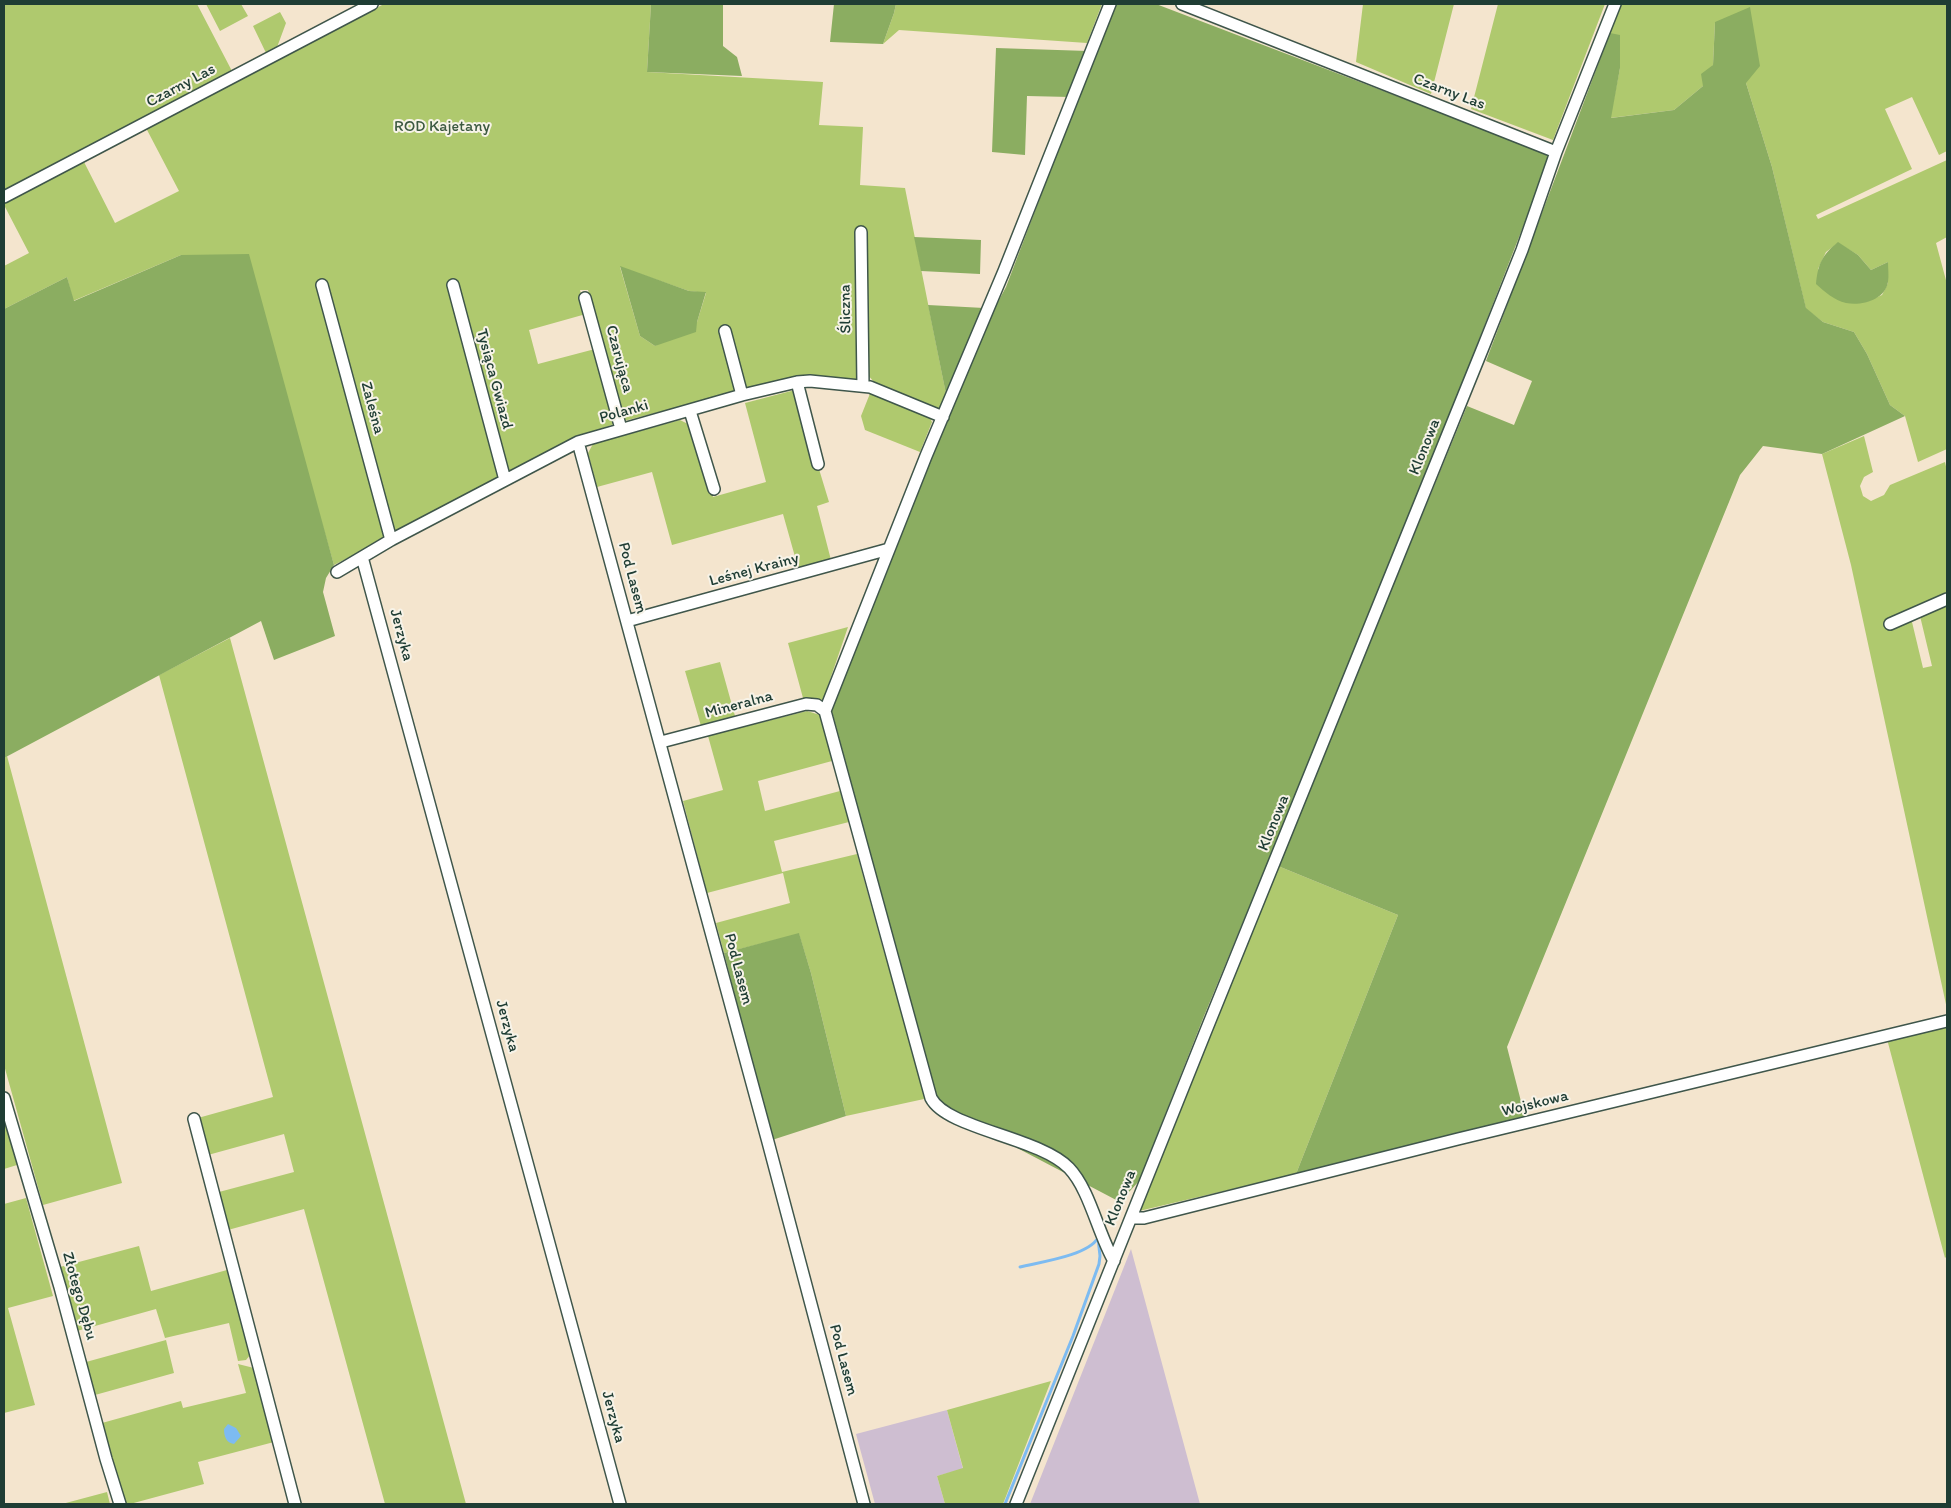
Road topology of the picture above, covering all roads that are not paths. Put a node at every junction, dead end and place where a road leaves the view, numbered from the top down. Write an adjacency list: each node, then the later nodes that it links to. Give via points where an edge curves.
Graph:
1 (372, 4): 6 (street, Czarny Las)
2 (1110, 4): 16 (street)
3 (1182, 4): 5 (street, Czarny Las)
4 (1615, 4): 5 (street)
5 (1556, 152): 34 (street, Klonowa, via 1522,250)
6 (4, 197)
7 (862, 232): 13 (street, Śliczna)
8 (453, 285): 20 (street, Tysiąca Gwiazd)
9 (322, 286): 22 (street, Zaleśna)
10 (585, 298): 17 (street, Czarująca)
11 (724, 331): 14 (street)
12 (797, 382): 13 (street, Polanki); 14 (street, Polanki); 19 (street)
13 (863, 386): 16 (street, Polanki)
14 (742, 395): 15 (street, Polanki)
15 (690, 411): 17 (street, Polanki); 21 (street)
16 (943, 417): 23 (street)
17 (621, 429): 18 (street, Polanki)
18 (578, 442): 20 (street, Polanki); 27 (street, Pod Lasem)
19 (818, 464)
20 (505, 480): 22 (street, Polanki)
21 (714, 489)
22 (391, 540): 24 (street, Polanki)
23 (890, 549): 27 (street, Leśnej Krainy); 29 (street)
24 (362, 557): 25 (street, Polanki); 38 (street, Jerzyka)
25 (337, 572)
26 (1947, 599): 28 (street)
27 (627, 621): 30 (street, Pod Lasem)
28 (1890, 624)
29 (825, 711): 30 (street, Mineralna, via 806,704); 35 (street, via 931,1098 947,1114 1042,1150 1069,1168)
30 (661, 742): 39 (street, Pod Lasem)
31 (1947, 1021): 34 (street, Wojskowa, via 1144,1218)
32 (4, 1098): 36 (street, Złotego Dębu)
33 (194, 1119): 37 (street)
34 (1131, 1218): 35 (street, Klonowa)
35 (1114, 1261): 40 (street, Klonowa)
36 (120, 1504)
37 (296, 1504)
38 (620, 1504)
39 (864, 1504)
40 (1016, 1504)

